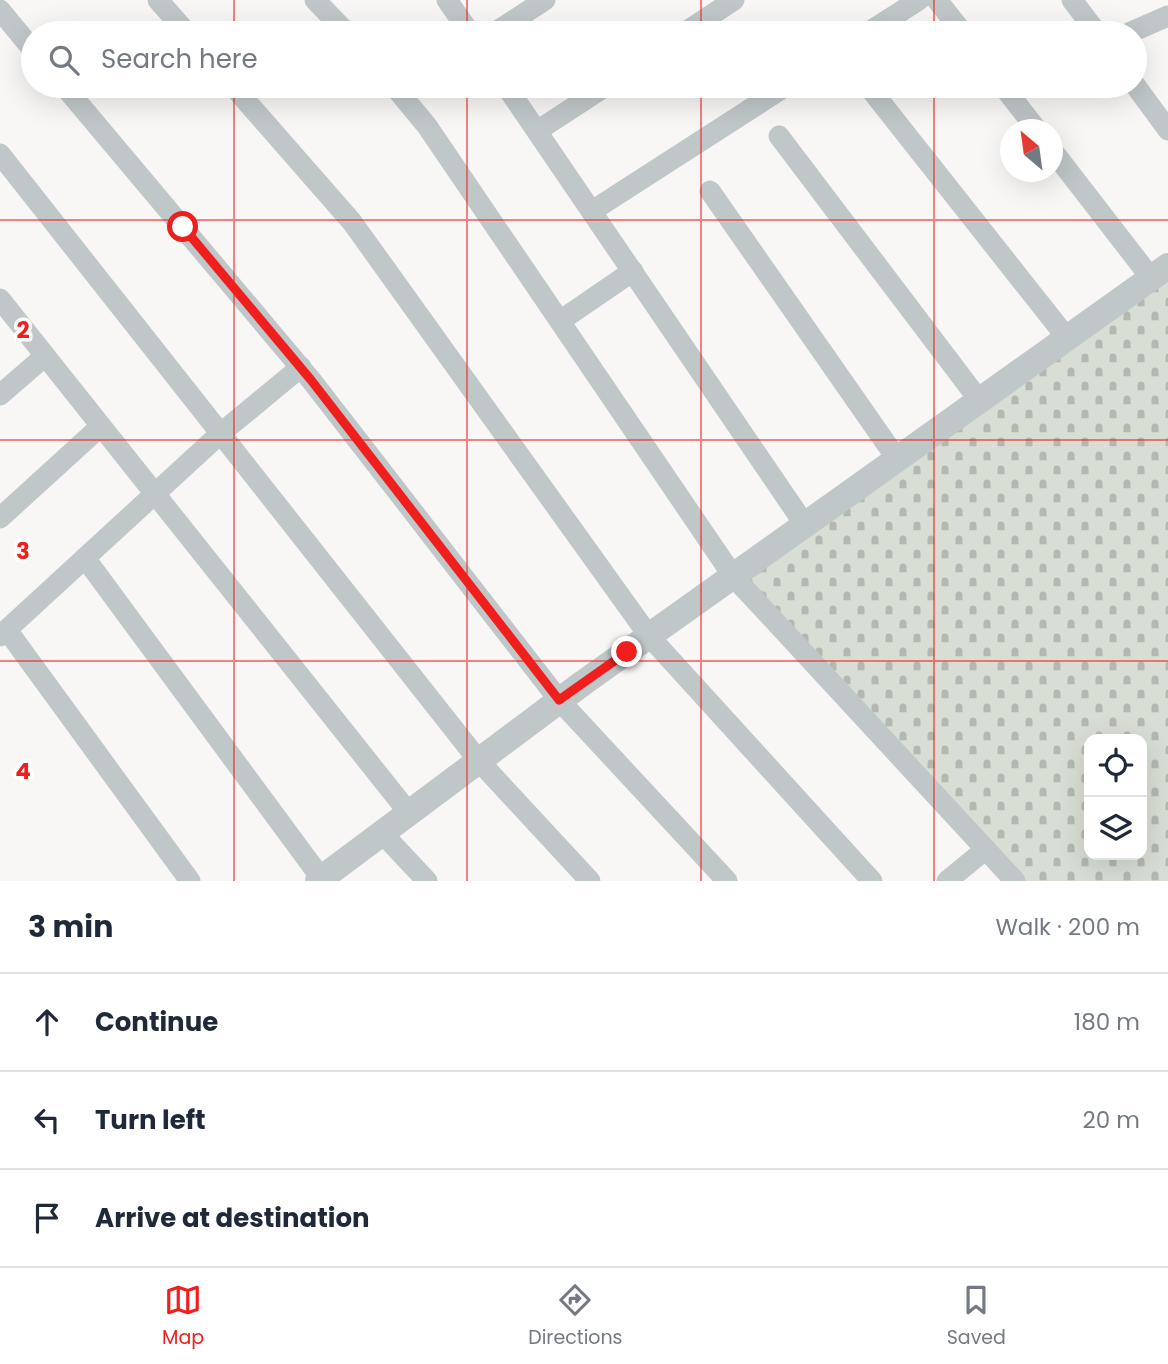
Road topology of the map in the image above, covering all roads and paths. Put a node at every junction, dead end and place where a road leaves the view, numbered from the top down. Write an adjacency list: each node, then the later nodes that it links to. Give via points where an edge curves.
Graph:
1 (158, 0): 11 (street)
2 (315, 0): 12 (street)
3 (447, 0): 13 (street)
4 (545, 0): 14 (street)
5 (734, 0): 15 (street)
6 (919, 0): 16 (street)
7 (937, 0): 17 (street)
8 (1072, 0): 18 (street)
9 (0, 10): 20 (street)
10 (1168, 16): 19 (street)
11 (176, 21)
12 (335, 21)
13 (462, 21)
14 (513, 21)
15 (702, 21)
16 (886, 21)
17 (954, 21)
18 (1088, 21)
19 (1147, 25)
20 (21, 35)
21 (74, 98): 44 (street)
22 (244, 98): 56 (street, via 352,222)
23 (404, 98): 41 (street)
24 (514, 98): 32 (street)
25 (588, 98): 32 (street)
26 (767, 98): 37 (street)
27 (878, 98): 42 (street)
28 (1012, 98): 30 (street)
29 (1145, 98): 31 (street)
30 (1028, 119)
31 (1168, 130)
32 (537, 131): 37 (street)
33 (779, 135): 46 (street)
34 (0, 154): 48 (street)
35 (1063, 162): 39 (street)
36 (710, 191): 49 (street)
37 (592, 211): 38 (street)
38 (633, 271): 41 (street); 52 (street)
39 (1160, 272): 42 (street)
40 (0, 299): 43 (street)
41 (560, 321): 54 (street)
42 (1068, 338): 46 (street)
43 (45, 356): 45 (street); 47 (street)
44 (301, 367): 48 (street); 57 (street)
45 (0, 395)
46 (979, 400): 49 (street)
47 (101, 426): 50 (street); 51 (street)
48 (221, 433): 50 (street); 58 (street)
49 (897, 459): 52 (street)
50 (155, 494): 53 (street); 59 (street)
51 (0, 518)
52 (806, 524): 54 (street)
53 (85, 558): 55 (street); 62 (street)
54 (733, 576): 56 (street); 61 (street)
55 (4, 633): 63 (street)
56 (649, 636): 57 (street); 67 (street)
57 (559, 700): 58 (street); 66 (street)
58 (479, 761): 59 (street); 65 (street)
59 (409, 813): 60 (street)
60 (382, 833): 62 (street); 64 (street)
61 (986, 849): 68 (street); 69 (street)
62 (320, 880)
63 (190, 881)
64 (427, 881)
65 (590, 881)
66 (727, 881)
67 (872, 881)
68 (947, 881)
69 (1015, 881)

